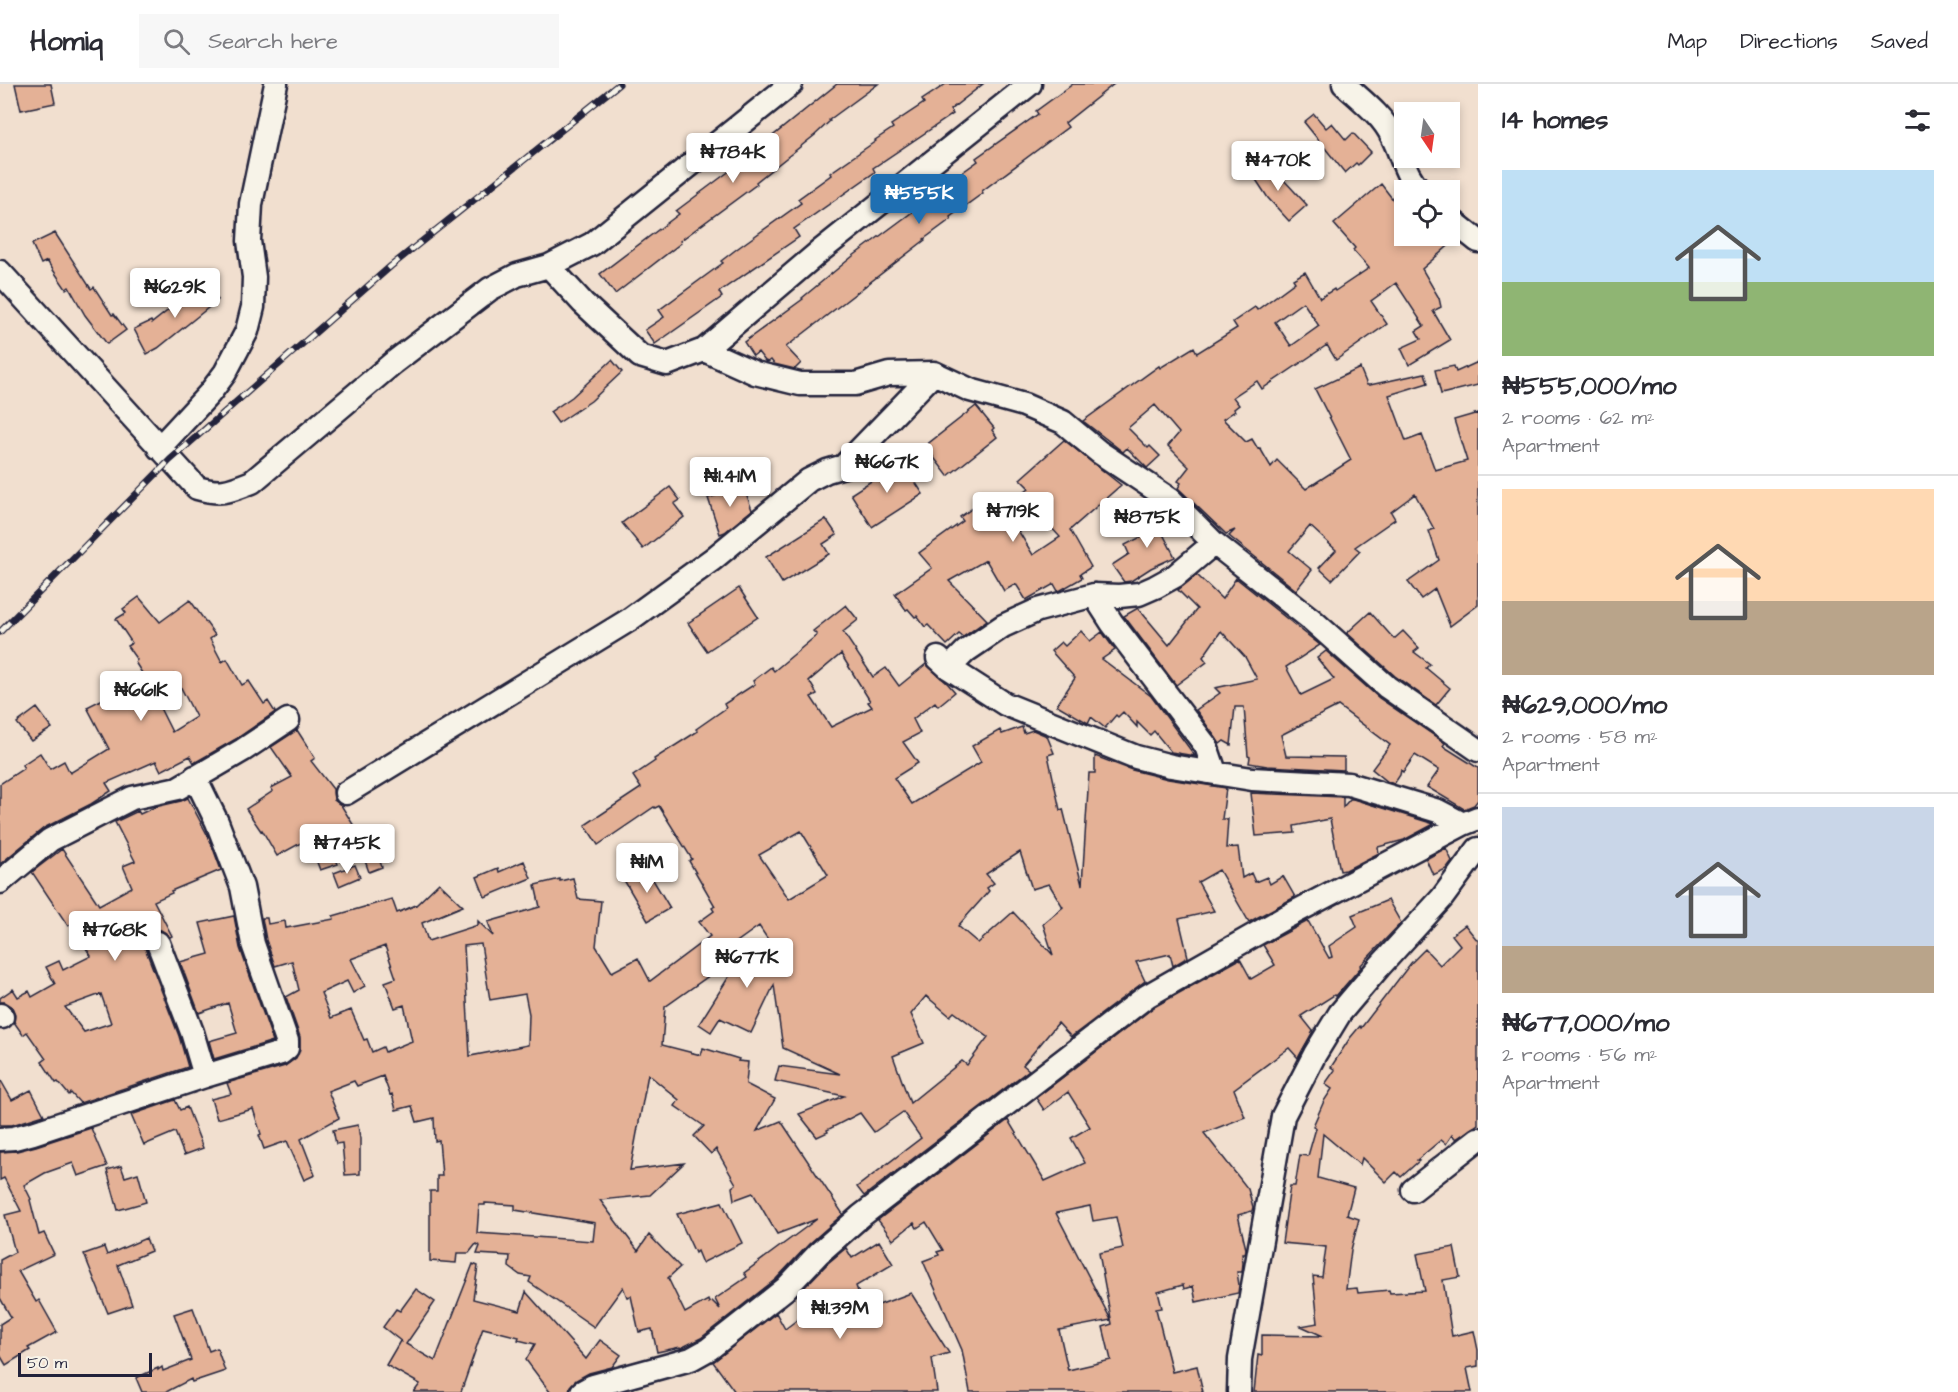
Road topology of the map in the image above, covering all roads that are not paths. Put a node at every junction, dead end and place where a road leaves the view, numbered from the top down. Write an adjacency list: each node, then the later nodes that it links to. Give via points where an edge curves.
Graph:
1 (276, 84): 12 (street, via 251,204 249,241 254,277 247,331 225,373)
2 (791, 84): 8 (street, via 592,244)
3 (1030, 84): 10 (street, via 819,252)
4 (1344, 84): 5 (street, via 1384,122)
5 (1411, 180)
6 (1460, 227): 7 (street)
7 (1478, 241)
8 (549, 266): 10 (street, via 640,356 667,364); 12 (street, via 517,275 490,289 393,363 252,482 228,492 197,488)
9 (0, 272): 12 (street)
10 (704, 350): 11 (street, via 755,373 800,384 855,384 889,374)
11 (934, 373): 13 (street, via 970,390 1024,405 1063,422 1099,452 1170,500); 19 (street, via 844,466 809,480 713,559 629,620)
12 (159, 448)
13 (1214, 543): 14 (street, via 1174,576 1139,594); 16 (street, via 1312,620 1387,687)
14 (1094, 595): 17 (street, via 1206,746); 17 (street, via 1038,610 1003,626 944,663 1005,704 1136,757)
15 (288, 720): 18 (street)
16 (1478, 750)
17 (1215, 772): 20 (street, via 1252,779 1349,784)
18 (195, 777): 22 (street, via 178,788 132,798 50,840); 24 (street, via 242,887 253,944 287,1041 287,1048 281,1053)
19 (346, 793)
20 (1470, 821): 28 (street, via 1286,917 1147,996 861,1216 785,1289 709,1349 691,1359)
21 (1478, 849): 29 (street, via 1442,898 1340,1013 1283,1116 1240,1359)
22 (0, 882)
23 (158, 943): 24 (street)
24 (205, 1076): 25 (street, via 33,1133)
25 (0, 1139)
26 (1478, 1139): 27 (street)
27 (1413, 1190)
28 (582, 1392)
29 (1239, 1392)

